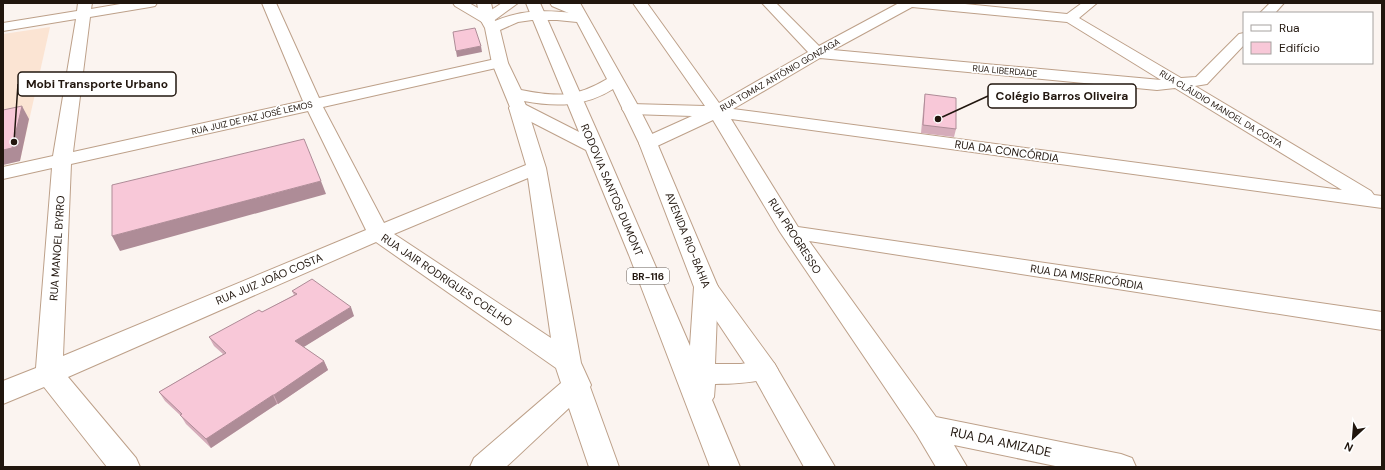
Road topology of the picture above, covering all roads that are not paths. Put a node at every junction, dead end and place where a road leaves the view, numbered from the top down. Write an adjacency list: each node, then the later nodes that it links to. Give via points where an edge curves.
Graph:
1 (150, 3): 13 (main road)
2 (269, 3): 27 (main road, RUA JAIR RODRIGUES COELHO)
3 (460, 3): 18 (main road)
4 (484, 3): 18 (main road)
5 (511, 3): 18 (main road)
6 (557, 3): 15 (main road)
7 (640, 3): 29 (main road, RUA PROGRESSO)
8 (769, 3): 21 (main road)
9 (909, 3): 21 (main road, RUA TOMAZ ANTÔNIO GONZAGA)
10 (914, 3): 17 (main road)
11 (1090, 3): 17 (main road)
12 (1277, 3): 16 (main road)
13 (84, 8): 19 (main road); 32 (main road, RUA MANOEL BYRRO)
14 (536, 9): 15 (main road, via 560,16); 18 (main road, via 515,18); 25 (main road, RODOVIA SANTOS DUMONT / BR-116)
15 (577, 11): 23 (main road, AVENIDA RIO-BAHIA)
16 (1268, 12)
17 (1070, 18): 24 (main road, RUA CLÁUDIO MANOEL DA COSTA)
18 (490, 24): 22 (main road)
19 (3, 27)
20 (1243, 38): 24 (main road, RUA LIBERDADE, via 1201,81)
21 (816, 52): 24 (main road, RUA LIBERDADE, via 1157,85); 29 (main road, RUA TOMAZ ANTÔNIO GONZAGA)
22 (500, 63): 26 (main road); 27 (main road, RUA JUIZ DE PAZ JOSÉ LEMOS)
23 (616, 80): 25 (main road, via 599,92); 28 (main road, AVENIDA RIO-BAHIA)
24 (1178, 83): 35 (main road, RUA CLÁUDIO MANOEL DA COSTA)
25 (575, 100): 26 (main road); 31 (main road, RODOVIA SANTOS DUMONT / BR-116)
26 (516, 101): 31 (main road); 33 (main road)
27 (313, 104): 32 (main road, RUA JUIZ DE PAZ JOSÉ LEMOS); 37 (main road, RUA JAIR RODRIGUES COELHO)
28 (631, 109): 29 (main road, RUA DA CONCÓRDIA); 30 (main road, AVENIDA RIO-BAHIA)
29 (716, 112): 30 (main road, RUA TOMAZ ANTÔNIO GONZAGA); 35 (main road, RUA DA CONCÓRDIA); 36 (main road, RUA PROGRESSO)
30 (648, 143): 38 (main road, AVENIDA RIO-BAHIA)
31 (595, 147): 45 (main road, RODOVIA SANTOS DUMONT / BR-116)
32 (62, 160): 34 (main road, RUA JUIZ DE PAZ JOSÉ LEMOS); 41 (main road, RUA MANOEL BYRRO)
33 (536, 168): 37 (main road, RUA JUIZ JOÃO COSTA); 42 (main road)
34 (3, 173)
35 (1377, 201)
36 (791, 232): 39 (main road, RUA DA MISERICÓRDIA); 46 (main road, RUA PROGRESSO)
37 (378, 233): 41 (main road, RUA JUIZ JOÃO COSTA); 42 (main road, RUA JAIR RODRIGUES COELHO)
38 (706, 287): 40 (main road, AVENIDA RIO-BAHIA); 43 (main road)
39 (1382, 321)
40 (764, 370): 43 (main road, via 741,374); 51 (main road, AVENIDA RIO-BAHIA)
41 (49, 373): 44 (main road, RUA JUIZ JOÃO COSTA); 47 (main road)
42 (572, 374): 48 (main road); 49 (main road)
43 (700, 374): 45 (main road)
44 (3, 393)
45 (700, 406): 50 (main road, RODOVIA SANTOS DUMONT / BR-116)
46 (927, 427): 52 (main road, RUA PROGRESSO); 53 (main road, RUA DA AMIZADE)
47 (124, 467)
48 (484, 467)
49 (604, 467)
50 (725, 467)
51 (820, 467)
52 (952, 467)
53 (1121, 467)

